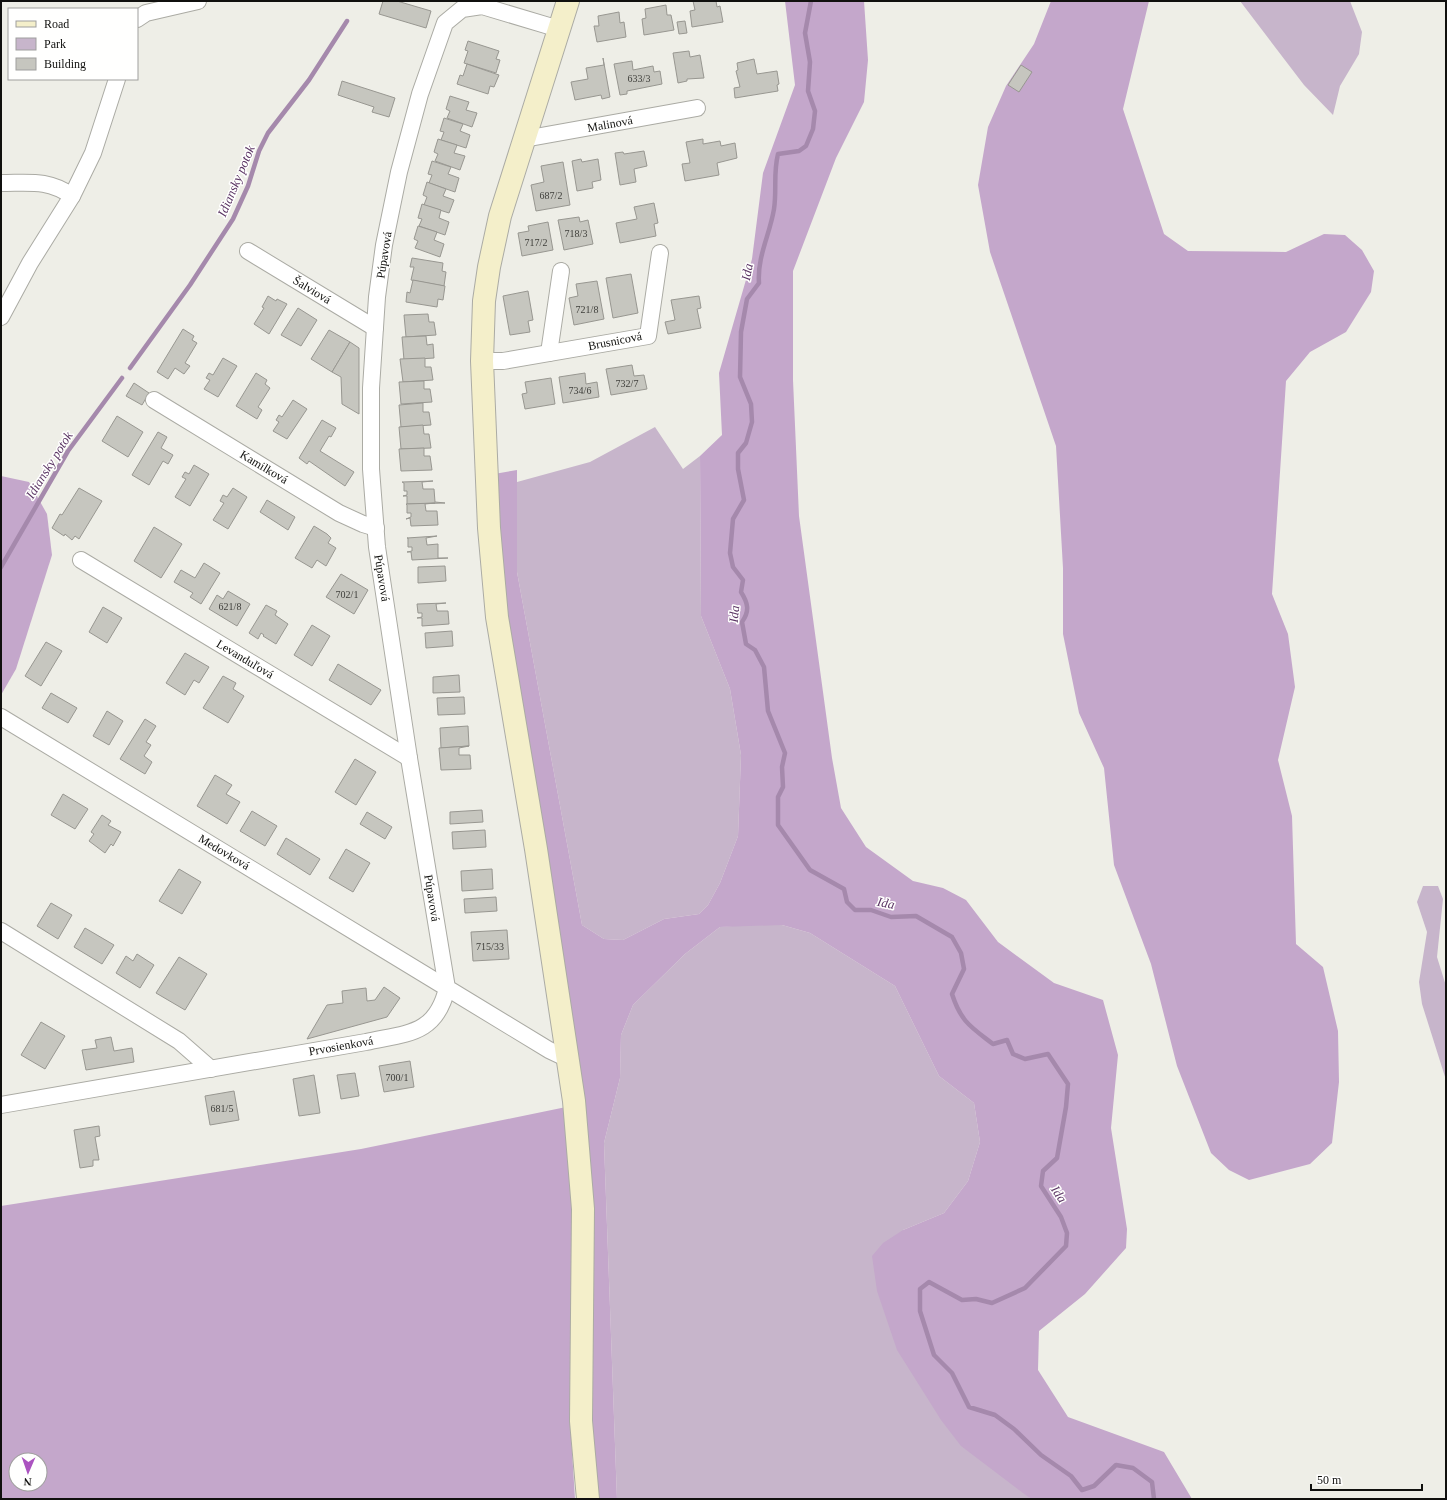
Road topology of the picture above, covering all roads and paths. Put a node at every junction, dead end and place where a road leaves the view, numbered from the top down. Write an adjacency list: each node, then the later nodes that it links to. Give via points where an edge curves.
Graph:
1 (198, 1): 4 (street, via 146,13)
2 (568, 1): 5 (street)
3 (475, 3): 5 (street); 15 (street, Púpavová, via 457,12 445,23 420,94 399,172 384,245)
4 (138, 18)
5 (559, 29): 8 (street)
6 (117, 80): 10 (street, via 93,153)
7 (697, 108): 8 (street, Malinová)
8 (524, 139): 17 (street, via 500,216 489,267 484,301)
9 (1, 183): 10 (street, via 45,182)
10 (72, 196): 14 (street, via 30,263)
11 (248, 251): 15 (street, Šalviová)
12 (660, 253): 16 (street, Brusnicová, via 648,336)
13 (561, 271): 16 (street)
14 (1, 316)
15 (375, 328): 19 (street, Púpavová, via 371,429)
16 (549, 352): 17 (street, Brusnicová, via 503,361)
17 (482, 361): 25 (street, via 489,528 498,625)
18 (154, 400): 19 (street, Kamilková, via 339,513)
19 (376, 528): 22 (street, Púpavová)
20 (81, 560): 22 (street, Levanduľová)
21 (1, 717): 24 (street, Medovková)
22 (409, 758): 24 (street, Púpavová)
23 (1, 931): 26 (street, via 179,1041)
24 (447, 988): 25 (street); 26 (street, Prvosienková, via 440,1010 426,1026 416,1030 366,1042)
25 (568, 1059): 28 (street, via 583,1209 581,1421)
26 (211, 1069): 27 (street, Prvosienková)
27 (1, 1105)
28 (588, 1499)

